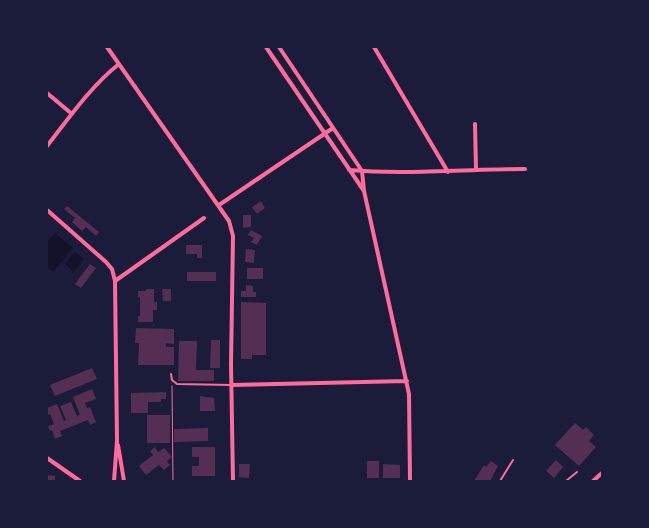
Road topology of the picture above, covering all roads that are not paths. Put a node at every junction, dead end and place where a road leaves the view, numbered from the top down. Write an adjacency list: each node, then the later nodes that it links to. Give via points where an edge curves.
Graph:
1 (107, 47): 5 (street)
2 (266, 47): 10 (street)
3 (279, 47): 9 (street)
4 (374, 47): 16 (street)
5 (119, 64): 7 (street); 18 (street)
6 (47, 93): 7 (street)
7 (72, 114): 11 (street)
8 (475, 124): 12 (street)
9 (333, 128): 10 (street); 15 (street)
10 (324, 134): 14 (street); 18 (street)
11 (47, 146)
12 (476, 169): 13 (street); 16 (street)
13 (525, 169)
14 (348, 170): 15 (street); 17 (street)
15 (362, 171): 16 (street); 17 (street)
16 (448, 172)
17 (364, 191): 23 (street)
18 (219, 205): 24 (street, via 229,221 233,236)
19 (47, 210): 21 (street, via 106,262 112,269)
20 (204, 218): 21 (street)
21 (115, 281): 25 (street)
22 (172, 374): 24 (lane, via 172,380 177,384)
23 (406, 381): 24 (street); 34 (street, via 409,394)
24 (232, 385): 33 (street)
25 (117, 441): 31 (street); 32 (street)
26 (47, 458): 30 (street)
27 (513, 460): 35 (lane)
28 (576, 472): 36 (lane)
29 (602, 473): 37 (street)
30 (80, 481)
31 (114, 481)
32 (124, 481)
33 (233, 481)
34 (410, 481)
35 (500, 481)
36 (566, 481)
37 (594, 481)

